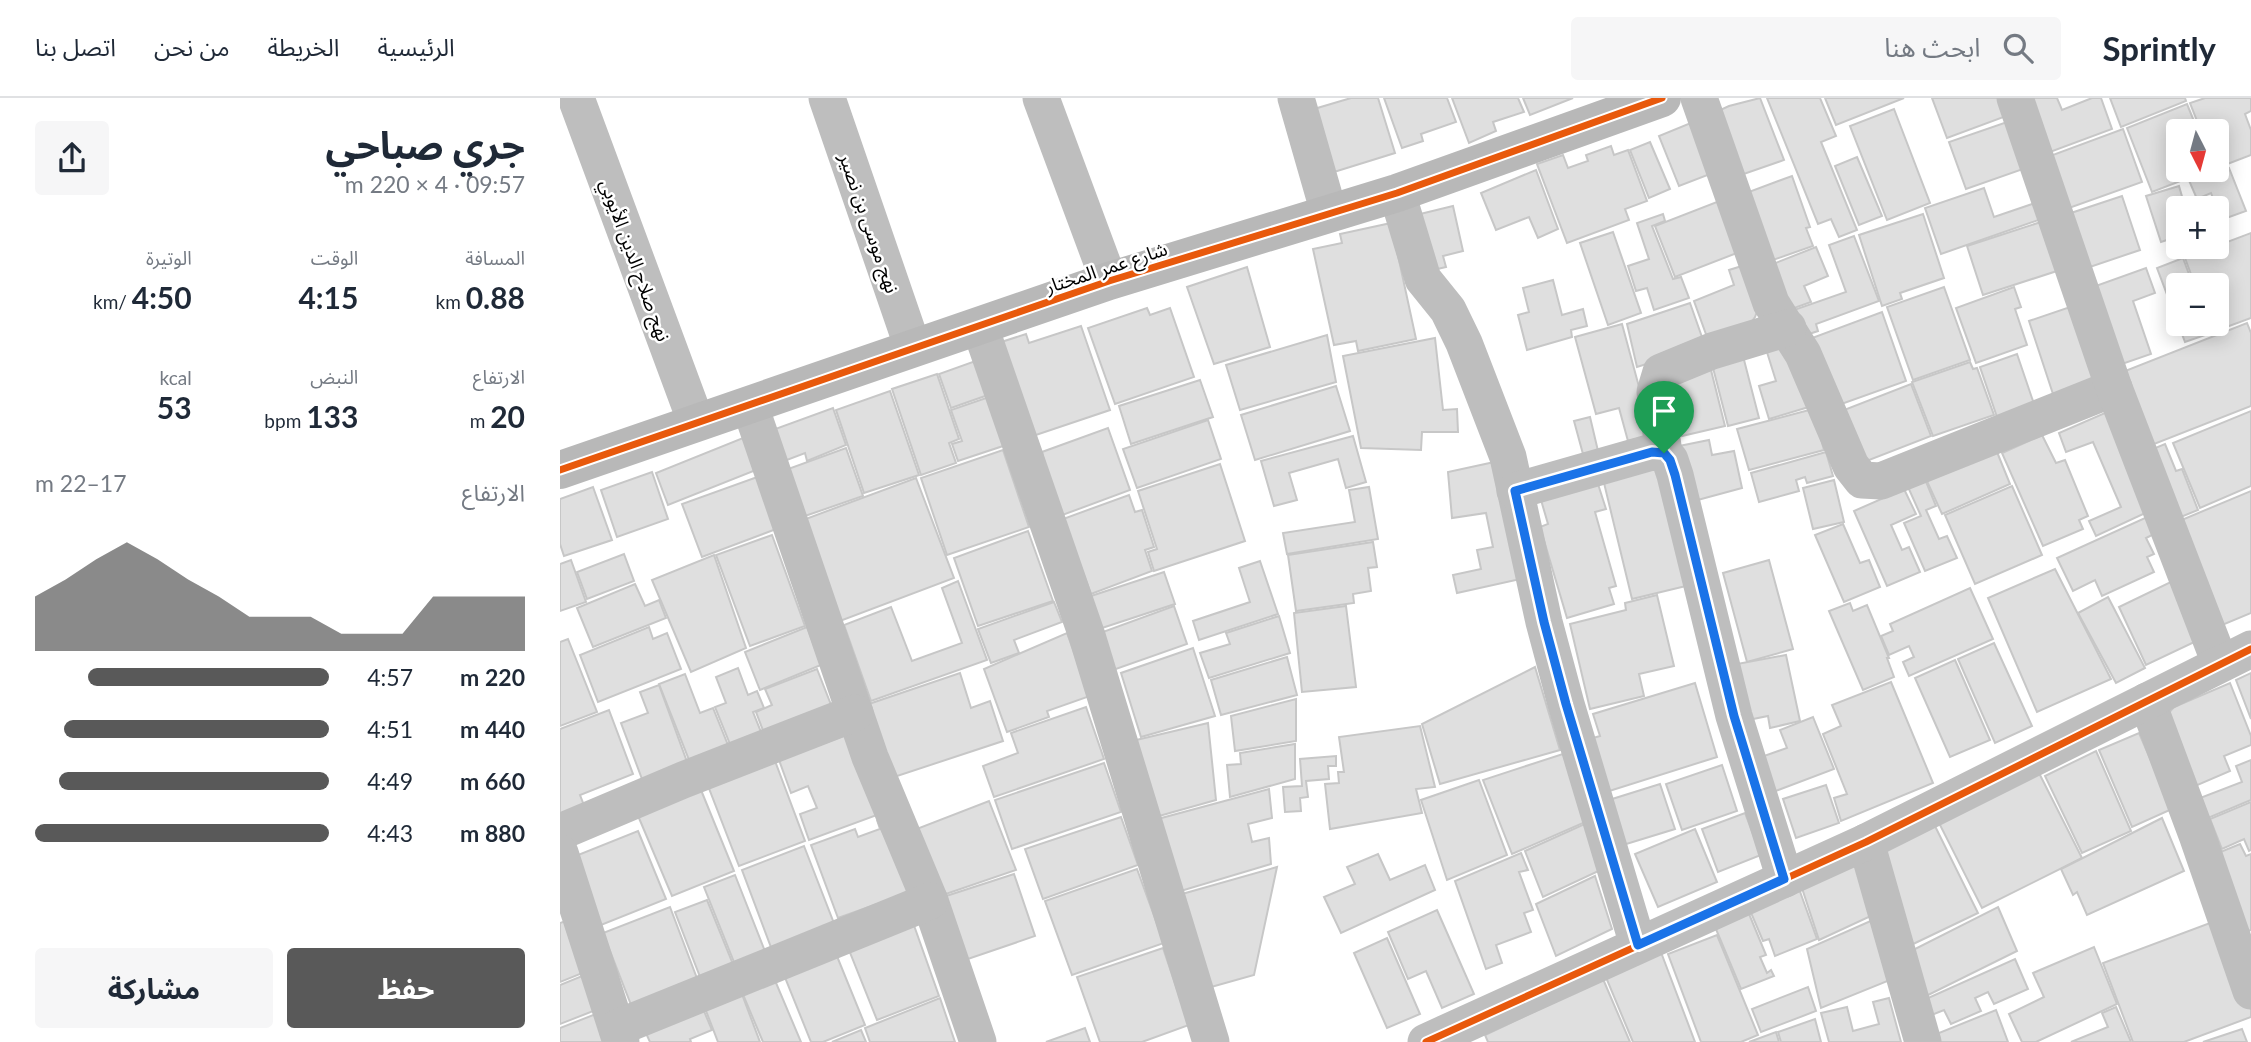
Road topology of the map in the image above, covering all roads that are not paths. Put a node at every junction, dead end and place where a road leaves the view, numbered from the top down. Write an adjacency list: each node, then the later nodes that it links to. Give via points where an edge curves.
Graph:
1 (576, 98): 16 (street, نهج صلاح الدين الأيوبي)
2 (827, 98): 13 (street, نهج موسى بن نصير)
3 (1041, 98): 10 (street)
4 (1296, 98): 9 (street)
5 (1662, 98): 8 (street, شارع عمر المختار)
6 (1699, 98): 12 (street, via 1771,303)
7 (2015, 98): 14 (street)
8 (1397, 193): 9 (street, شارع عمر المختار); 19 (street, via 1423,279 1448,310 1464,343 1508,457)
9 (1329, 213): 10 (street, شارع عمر المختار)
10 (1109, 281): 11 (street, شارع عمر المختار)
11 (980, 327): 13 (street, شارع عمر المختار); 32 (street, via 1087,636)
12 (1788, 328): 14 (street, via 1851,466 1862,480 1881,481); 17 (street, via 1661,372 1655,392)
13 (914, 348): 15 (street, شارع عمر المختار)
14 (2114, 388): 20 (street)
15 (750, 406): 16 (street, شارع عمر المختار); 22 (street)
16 (696, 422): 18 (street, شارع عمر المختار)
17 (1664, 453): 19 (street, via 1652,452); 26 (street, via 1675,475 1734,716)
18 (560, 470)
19 (1515, 491): 28 (street, via 1566,704)
20 (2236, 656): 21 (street)
21 (2147, 701): 24 (street); 29 (street)
22 (855, 713): 23 (street); 27 (street)
23 (560, 832)
24 (1866, 842): 26 (street); 34 (street)
25 (560, 853): 30 (street)
26 (1784, 879): 28 (street)
27 (930, 901): 30 (street); 31 (street)
28 (1638, 945): 33 (street)
29 (2251, 991)
30 (619, 1035)
31 (978, 1042)
32 (1211, 1042)
33 (1426, 1042)
34 (1923, 1042)

